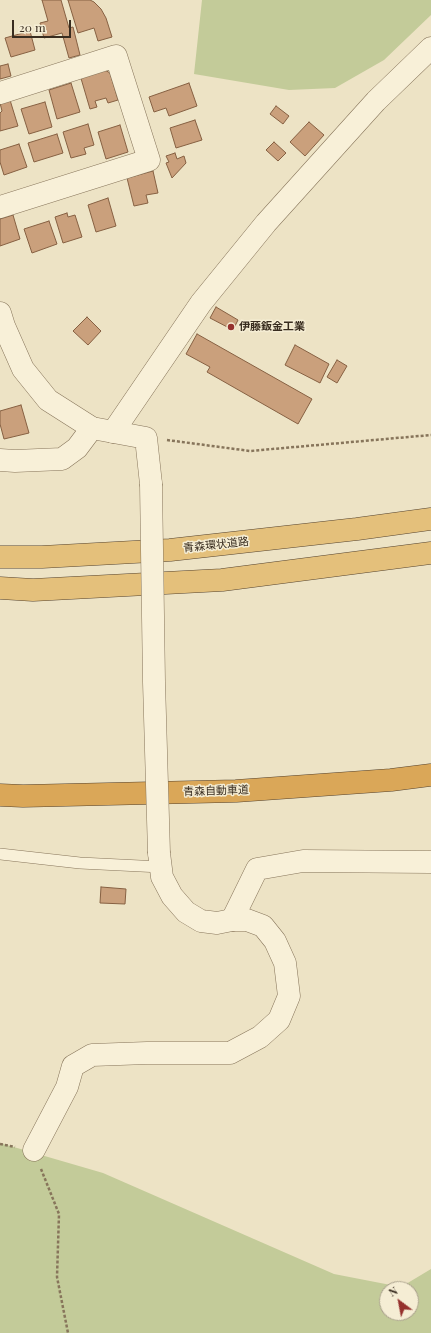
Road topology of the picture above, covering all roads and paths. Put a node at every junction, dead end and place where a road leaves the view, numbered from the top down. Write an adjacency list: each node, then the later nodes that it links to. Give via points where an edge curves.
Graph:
1 (431, 48): 6 (street, via 376,101 266,223 201,303)
2 (0, 93): 3 (street, via 116,56 149,160)
3 (0, 207)
4 (0, 313): 5 (street, via 24,369 33,382 48,400)
5 (92, 428): 6 (street); 9 (street, via 77,448 62,459)
6 (113, 432): 8 (street)
7 (431, 435): 8 (path, via 250,451)
8 (146, 438): 17 (street, bridge, via 151,484)
9 (0, 460)
10 (431, 519): 12 (highway, 青森環状道路, via 170,550)
11 (431, 553): 13 (highway, via 222,580 33,590)
12 (0, 557)
13 (0, 588)
14 (431, 775): 15 (highway, 青森自動車道, via 236,791)
15 (0, 795)
16 (0, 854): 17 (lane, via 80,863)
17 (160, 860): 19 (street, via 162,877 172,896 186,912 201,921 217,923)
18 (431, 862): 19 (street, via 303,861 257,869)
19 (232, 920): 20 (street, via 248,920 262,926 275,941 285,963 288,996 279,1020 260,1037 230,1053 92,1056 73,1066 67,1087)
20 (34, 1150): 21 (path, via 59,1214 56,1277)
21 (68, 1333)

